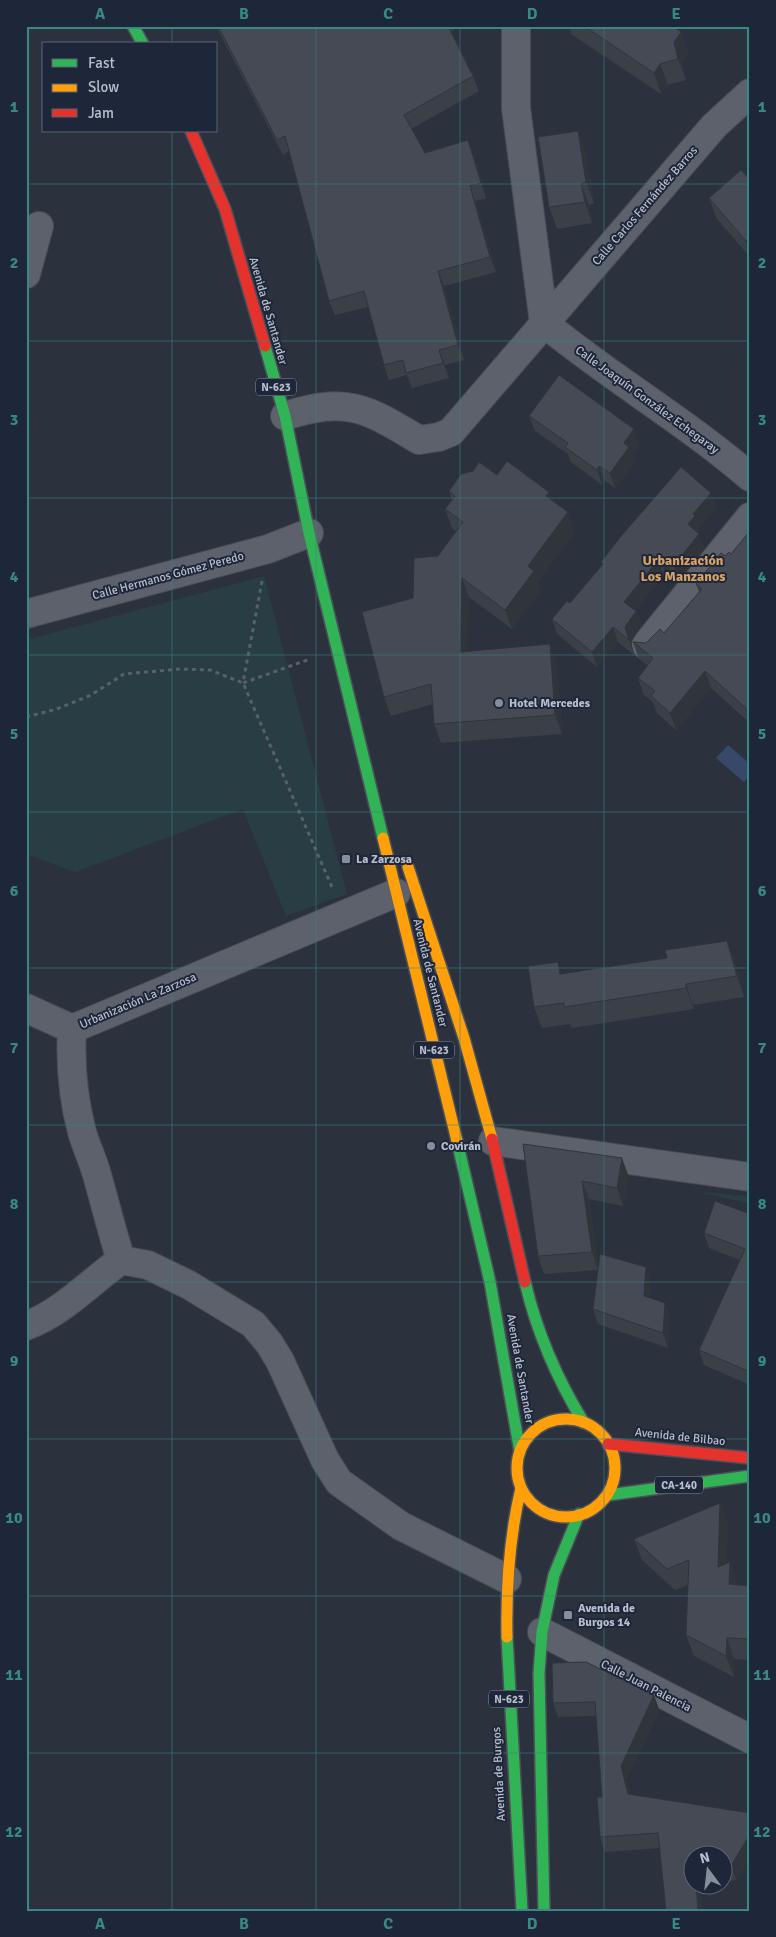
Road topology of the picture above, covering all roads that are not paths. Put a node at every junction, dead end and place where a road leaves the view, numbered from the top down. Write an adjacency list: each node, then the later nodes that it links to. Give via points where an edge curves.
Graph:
1 (132, 26): 3 (main road)
2 (516, 26): 8 (street, via 516,108)
3 (142, 42)
4 (750, 93): 8 (street, Calle Carlos Fernández Barros, via 714,126)
5 (191, 132): 9 (main road, Avenida de Santander / N-623, via 225,209)
6 (39, 226): 7 (street)
7 (26, 274)
8 (544, 324): 9 (street, Calle Carlos Fernández Barros, via 451,432 439,437 419,440 378,415 342,405 312,407); 10 (street, Calle Joaquín González Echegaray)
9 (285, 416): 12 (main road, Avenida de Santander / N-623)
10 (750, 477)
11 (750, 517): 14 (street)
12 (309, 533): 13 (street, Calle Hermanos Gómez Peredo, via 268,548); 15 (main road, Avenida de Santander / N-623)
13 (26, 614)
14 (646, 645)
15 (337, 649): 16 (main road, Avenida de Santander / N-623); 18 (main road, Avenida de Santander / N-623)
16 (385, 798)
17 (404, 857): 21 (main road, Avenida de Santander / N-623)
18 (396, 893): 20 (street, Urbanización La Zarzosa); 27 (main road, Avenida de Santander / N-623, via 489,1270)
19 (26, 1008): 20 (street)
20 (72, 1029): 23 (street, Urbanización La Zarzosa, via 73,1090 82,1133)
21 (493, 1141): 22 (street); 25 (main road, Avenida de Santander / N-623, via 536,1326 565,1393)
22 (750, 1177)
23 (121, 1260): 24 (street, via 80,1294); 33 (street, via 148,1265 189,1285 252,1324 280,1361 325,1460 339,1482 401,1526)
24 (26, 1326)
25 (584, 1423): 26 (main road, N-623, via 596,1429); 27 (main road, via 565,1419 548,1423 535,1431)
26 (608, 1444): 28 (main road, Avenida de Bilbao); 31 (main road, N-623, via 615,1466)
27 (520, 1452): 30 (main road, N-623, via 517,1471)
28 (750, 1458)
29 (750, 1476): 31 (main road, CA-140)
30 (521, 1488): 32 (main road, via 532,1504 545,1512 562,1517); 33 (main road, Avenida de Burgos / N-623, via 511,1530)
31 (608, 1496): 32 (main road, via 592,1510)
32 (579, 1514): 34 (main road, N-623, via 554,1575)
33 (507, 1579): 36 (main road, Avenida de Burgos / N-623, via 513,1795)
34 (542, 1632): 35 (street, Calle Juan Palencia); 37 (main road, N-623, via 539,1673)
35 (750, 1739)
36 (522, 1911)
37 (544, 1911)

